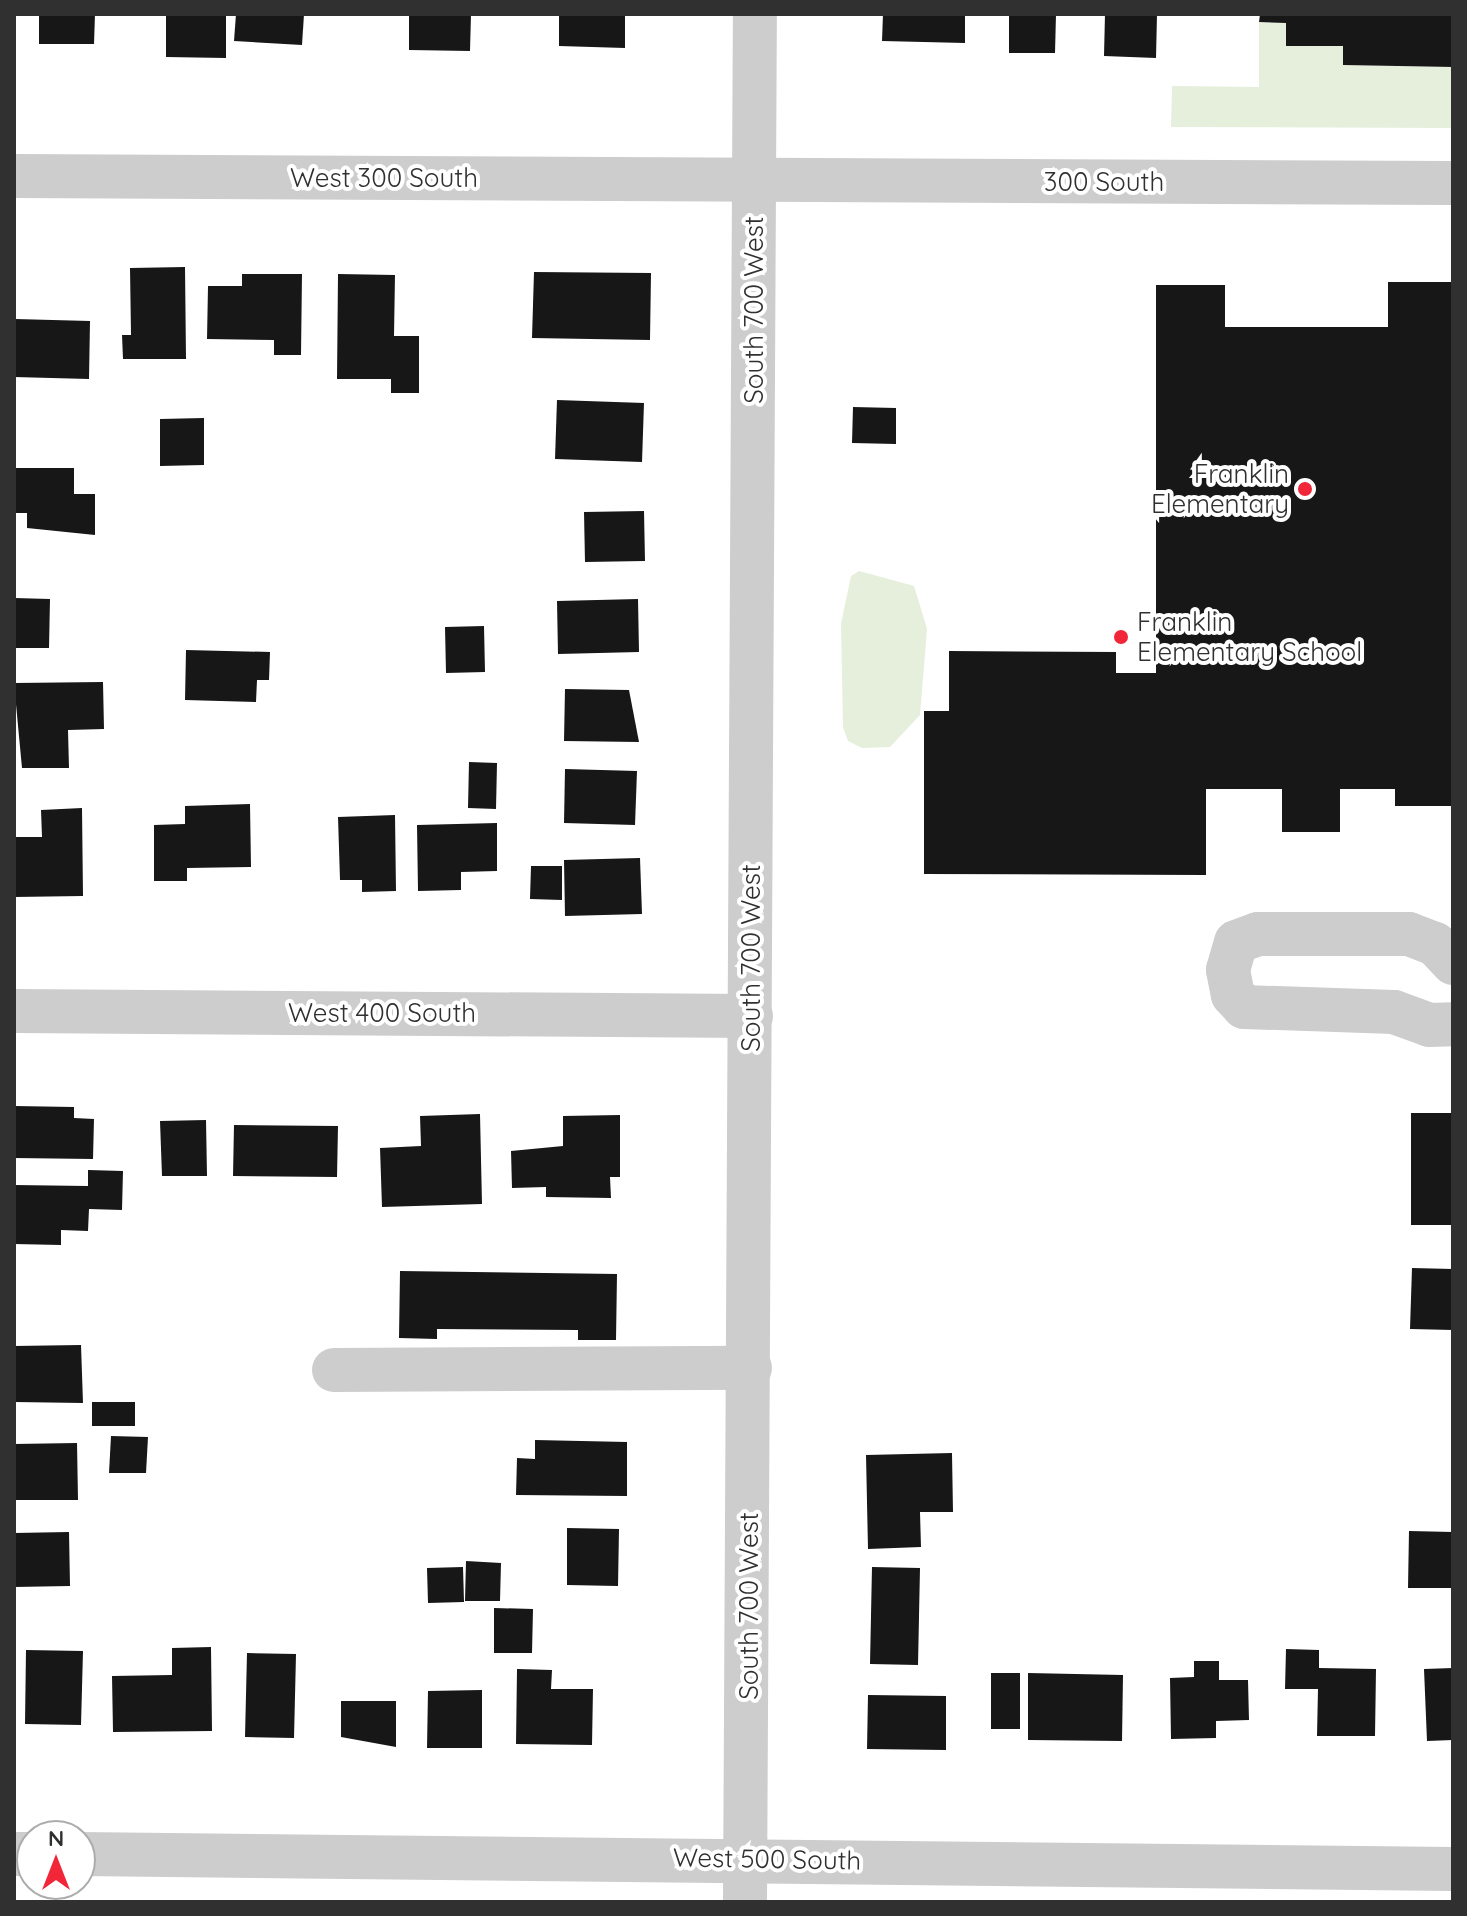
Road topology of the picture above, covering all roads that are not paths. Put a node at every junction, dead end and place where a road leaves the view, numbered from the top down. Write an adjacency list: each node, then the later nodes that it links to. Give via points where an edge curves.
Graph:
1 (755, 14): 3 (street, South 700 West)
2 (14, 176): 3 (street, West 300 South)
3 (754, 181): 4 (street, 300 South); 7 (street, South 700 West)
4 (1453, 183)
5 (1453, 963): 8 (street, via 1435,944 1381,931 1258,934 1236,942 1228,970 1233,995 1244,1007 1394,1012)
6 (14, 1011): 7 (street, West 400 South)
7 (751, 1016): 9 (street, South 700 West)
8 (1441, 1025)
9 (750, 1368): 10 (street); 12 (street, South 700 West)
10 (334, 1370)
11 (96, 1854): 12 (street, West 500 South)
12 (746, 1859): 13 (street, West 500 South); 14 (street, South 700 West)
13 (1453, 1869)
14 (745, 1902)

